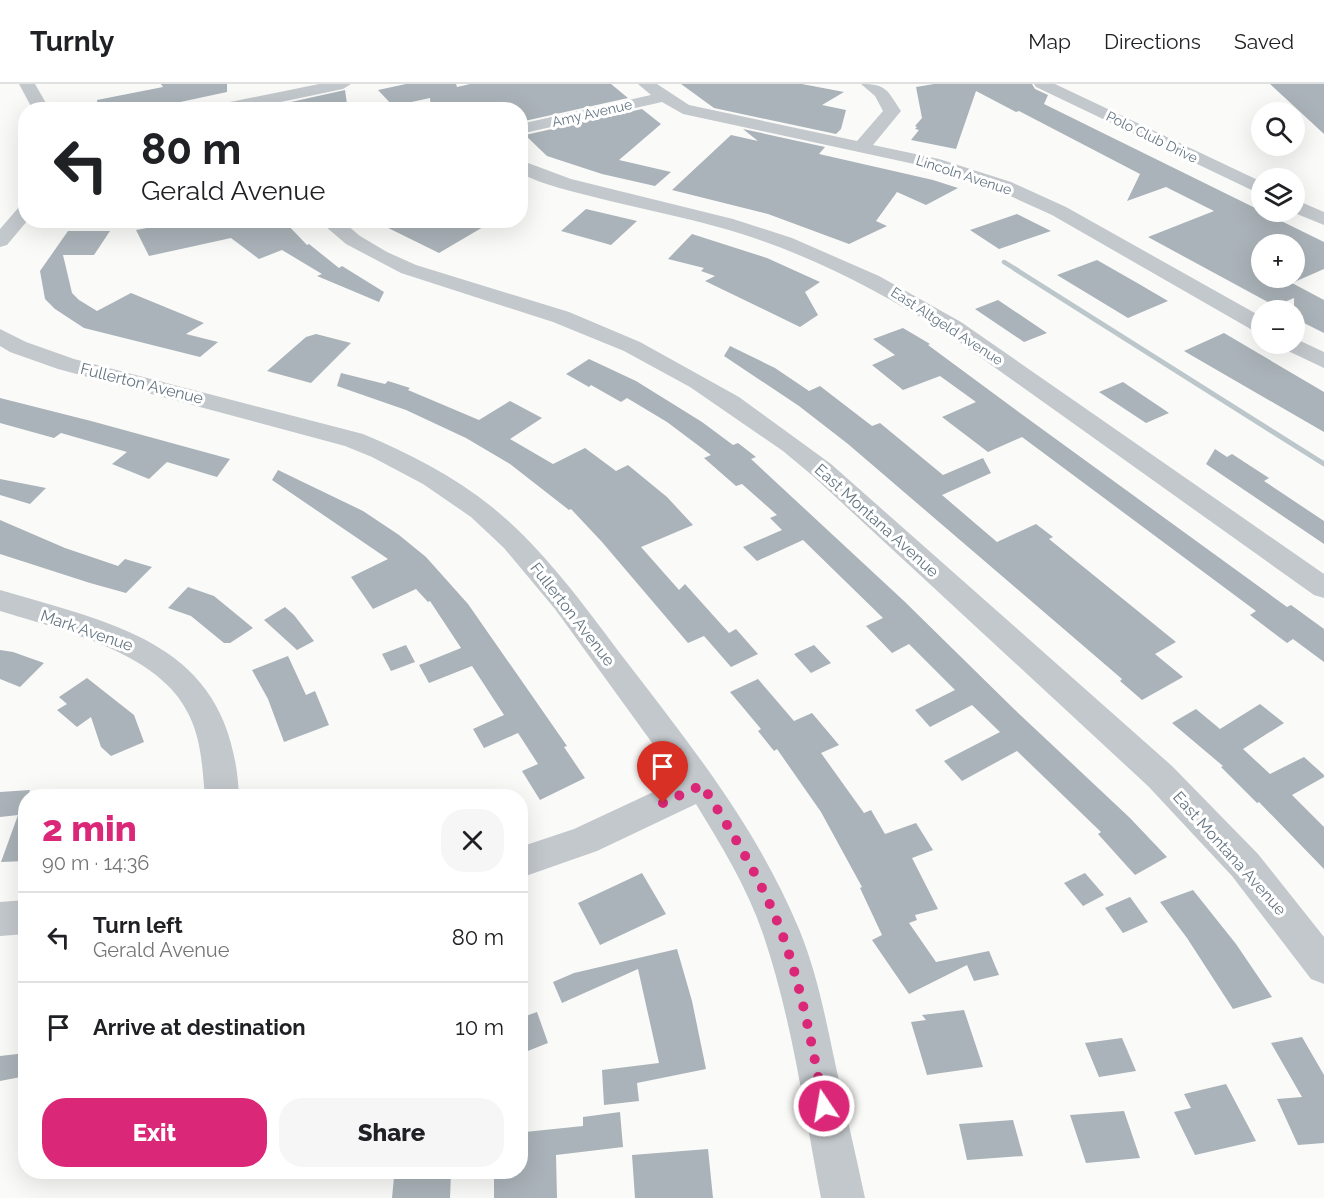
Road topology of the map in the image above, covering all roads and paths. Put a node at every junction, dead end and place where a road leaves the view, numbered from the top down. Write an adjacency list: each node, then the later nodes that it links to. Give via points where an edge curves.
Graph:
1 (27, 84): 7 (street)
2 (343, 84): 8 (street)
3 (646, 84): 6 (street, Lincoln Avenue)
4 (869, 84): 10 (street, via 881,93 892,111)
5 (1042, 84): 12 (street, Polo Club Drive)
6 (663, 97): 9 (street, Amy Avenue); 10 (street, Lincoln Avenue, via 691,111)
7 (37, 102)
8 (254, 102)
9 (528, 127)
10 (861, 147): 20 (street, Lincoln Avenue, via 942,165 1014,190 1059,211)
11 (528, 169): 24 (street, East Altgeld Avenue, via 549,179 772,237 888,288 952,327)
12 (1251, 184)
13 (1305, 210): 16 (street)
14 (0, 213): 15 (street)
15 (18, 213)
16 (1324, 219)
17 (18, 221): 19 (street)
18 (339, 228): 31 (street, East Montana Avenue, via 394,262 560,317 639,350 712,389 768,427 822,470 1160,776 1245,865)
19 (0, 241)
20 (1251, 320)
21 (0, 336): 26 (street, Fullerton Avenue, via 18,347 66,364 354,440 432,478 487,517 526,553)
22 (1305, 351): 23 (street)
23 (1324, 362)
24 (1324, 588)
25 (0, 600): 27 (street, Mark Avenue, via 129,643 153,655 172,671 198,700 211,726)
26 (702, 785): 28 (street, via 585,840); 32 (street, Fullerton Avenue, via 744,852 781,931 800,990)
27 (222, 789)
28 (528, 860)
29 (18, 918): 30 (street)
30 (0, 919)
31 (1324, 966)
32 (843, 1198)

